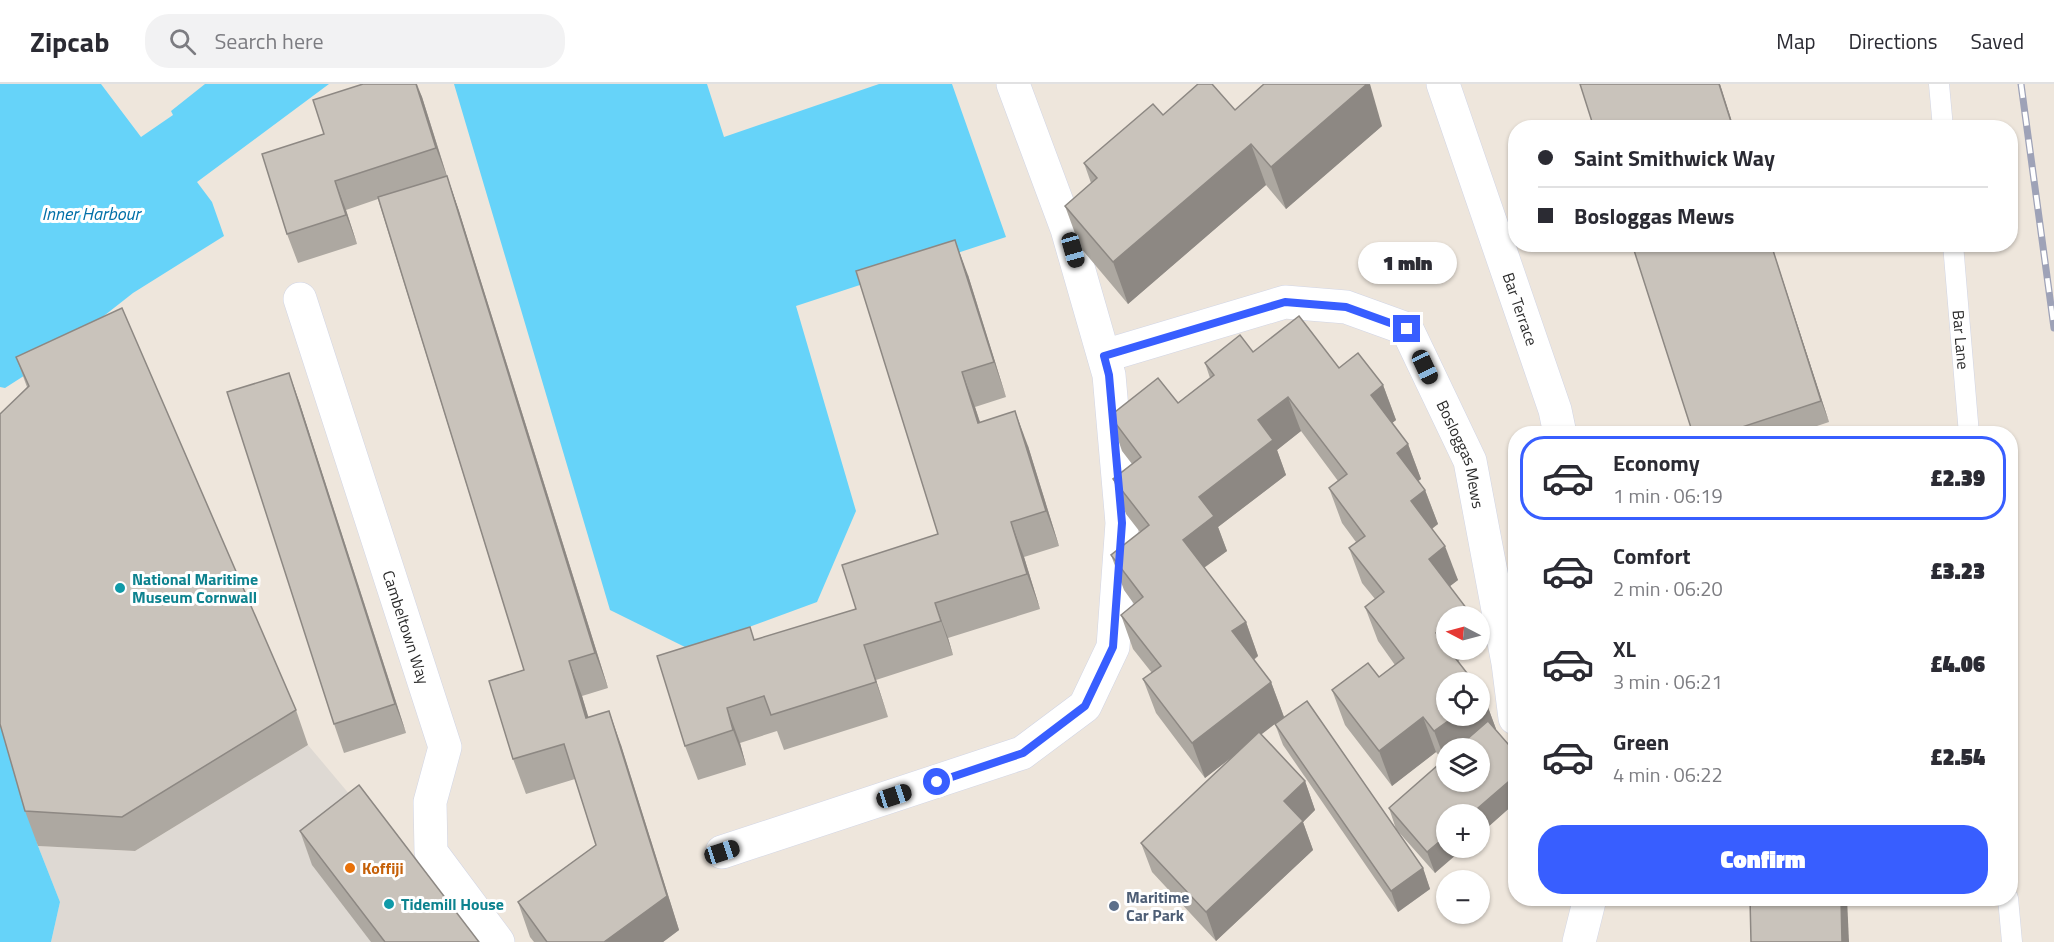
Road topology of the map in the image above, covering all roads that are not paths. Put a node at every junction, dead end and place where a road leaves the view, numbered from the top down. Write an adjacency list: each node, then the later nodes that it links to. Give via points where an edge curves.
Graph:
1 (1013, 84): 7 (street, via 1067,229)
2 (1443, 84): 8 (street, Bar Terrace)
3 (1939, 84): 4 (lane)
4 (1942, 120)
5 (1954, 252): 9 (lane, Bar Lane)
6 (300, 299): 14 (street, Cambeltown Way, via 445,747 430,802 431,852)
7 (1104, 356): 10 (street, Bosloggas Mews, via 1285,302 1346,307 1407,329 1470,461); 11 (street, via 1122,523 1113,647 1085,706 1023,753)
8 (1558, 426)
9 (1968, 426)
10 (1508, 663)
11 (722, 852)
12 (1588, 906): 15 (street)
13 (2009, 906): 16 (lane)
14 (498, 942)
15 (1579, 942)
16 (2012, 942)

